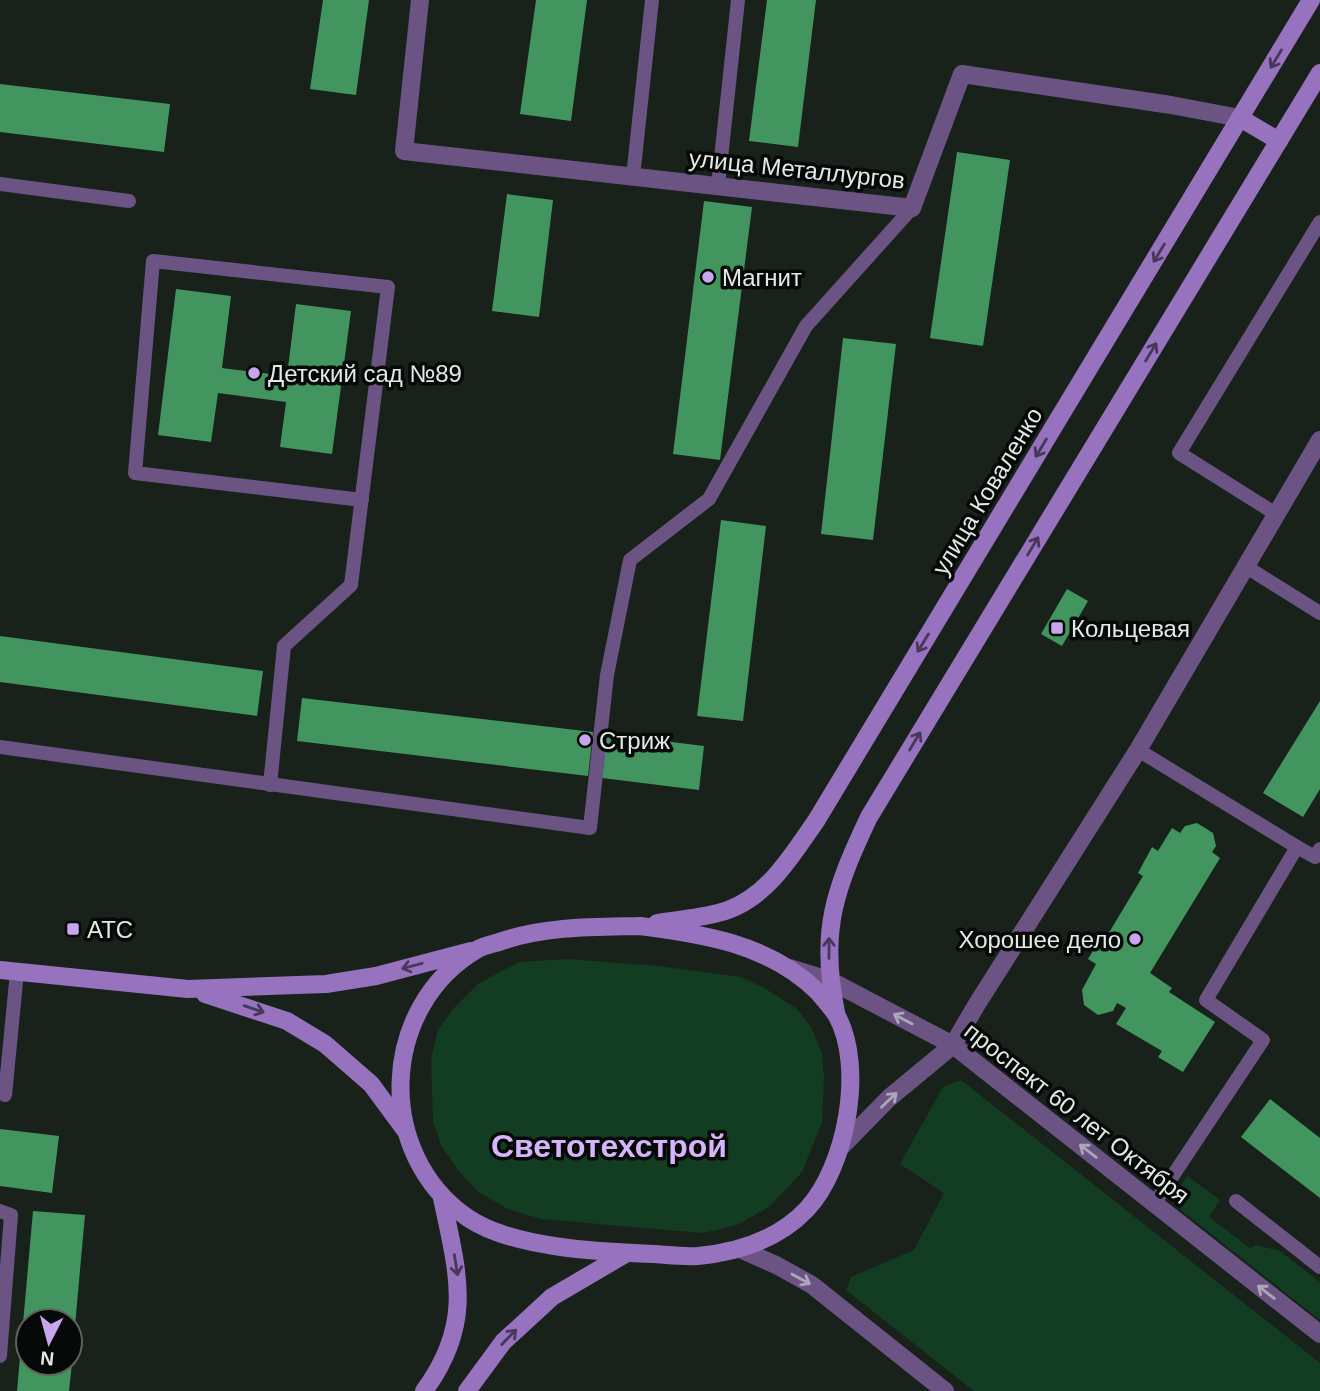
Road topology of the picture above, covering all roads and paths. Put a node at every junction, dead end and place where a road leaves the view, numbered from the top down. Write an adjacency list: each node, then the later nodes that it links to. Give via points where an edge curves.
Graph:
1 (421, 0): 8 (street, улица Металлургов, via 404,151)
2 (652, 0): 8 (lane)
3 (738, 0): 10 (lane)
4 (1311, 0): 6 (main road, улица Коваленко, one-way to 6)
5 (1320, 73): 7 (main road)
6 (1240, 118): 7 (main road, улица Металлургов); 12 (street, улица Металлургов, via 962,74); 24 (main road, улица Коваленко, one-way to 24, via 816,821 782,869 759,893 728,910)
7 (1279, 141): 28 (main road, one-way to 7, via 835,899 869,817)
8 (633, 177): 10 (street, улица Металлургов)
9 (0, 184): 11 (lane)
10 (718, 186): 12 (street, улица Металлургов)
11 (129, 201)
12 (912, 208): 21 (lane, via 806,326 709,499 630,560 607,675 590,828)
13 (1320, 222): 16 (lane, via 1178,453)
14 (1320, 440): 16 (street)
15 (362, 499): 15 (lane, via 388,287 153,261 135,473); 21 (lane, via 351,585 284,646)
16 (1276, 513): 17 (street)
17 (1245, 566): 18 (lane); 20 (street)
18 (1320, 614)
19 (0, 747): 21 (lane)
20 (1138, 750): 22 (lane); 31 (street)
21 (270, 786)
22 (1297, 847): 23 (lane, via 1315,857); 37 (lane, via 1206,1000 1263,1040)
23 (1320, 849)
24 (640, 926): 25 (main road, via 527,933); 26 (main road, via 743,945)
25 (478, 949): 29 (main road, one-way to 29, via 326,984); 33 (main road, via 427,993 412,1020 400,1091)
26 (783, 966): 28 (street, проспект 60 лет Октября); 30 (main road, via 816,990)
27 (9, 971): 29 (main road); 32 (lane)
28 (829, 980): 30 (main road); 31 (street, проспект 60 лет Октября, one-way to 28)
29 (188, 989): 33 (main road, one-way to 33, via 287,1021 326,1044 371,1084)
30 (836, 1016): 34 (main road, via 850,1072)
31 (953, 1045): 34 (street, one-way to 31, via 889,1098); 37 (street, проспект 60 лет Октября, one-way to 31)
32 (5, 1095)
33 (405, 1131): 35 (main road, via 417,1161)
34 (840, 1148): 39 (main road, via 828,1178 808,1208 779,1232)
35 (442, 1198): 40 (main road, via 471,1220 508,1235 559,1247); 44 (main road, one-way to 44, via 458,1273 457,1323 449,1351)
36 (1236, 1201): 41 (lane)
37 (1154, 1204): 42 (street, проспект 60 лет Октября, one-way to 37)
38 (0, 1212): 43 (lane, via 11,1215)
39 (740, 1249): 40 (main road, via 695,1256); 46 (street, one-way to 46, via 813,1285)
40 (627, 1253): 45 (main road, one-way to 40, via 503,1342 552,1297)
41 (1320, 1266)
42 (1320, 1334)
43 (0, 1356)
44 (424, 1391)
45 (467, 1391)
46 (945, 1391)

